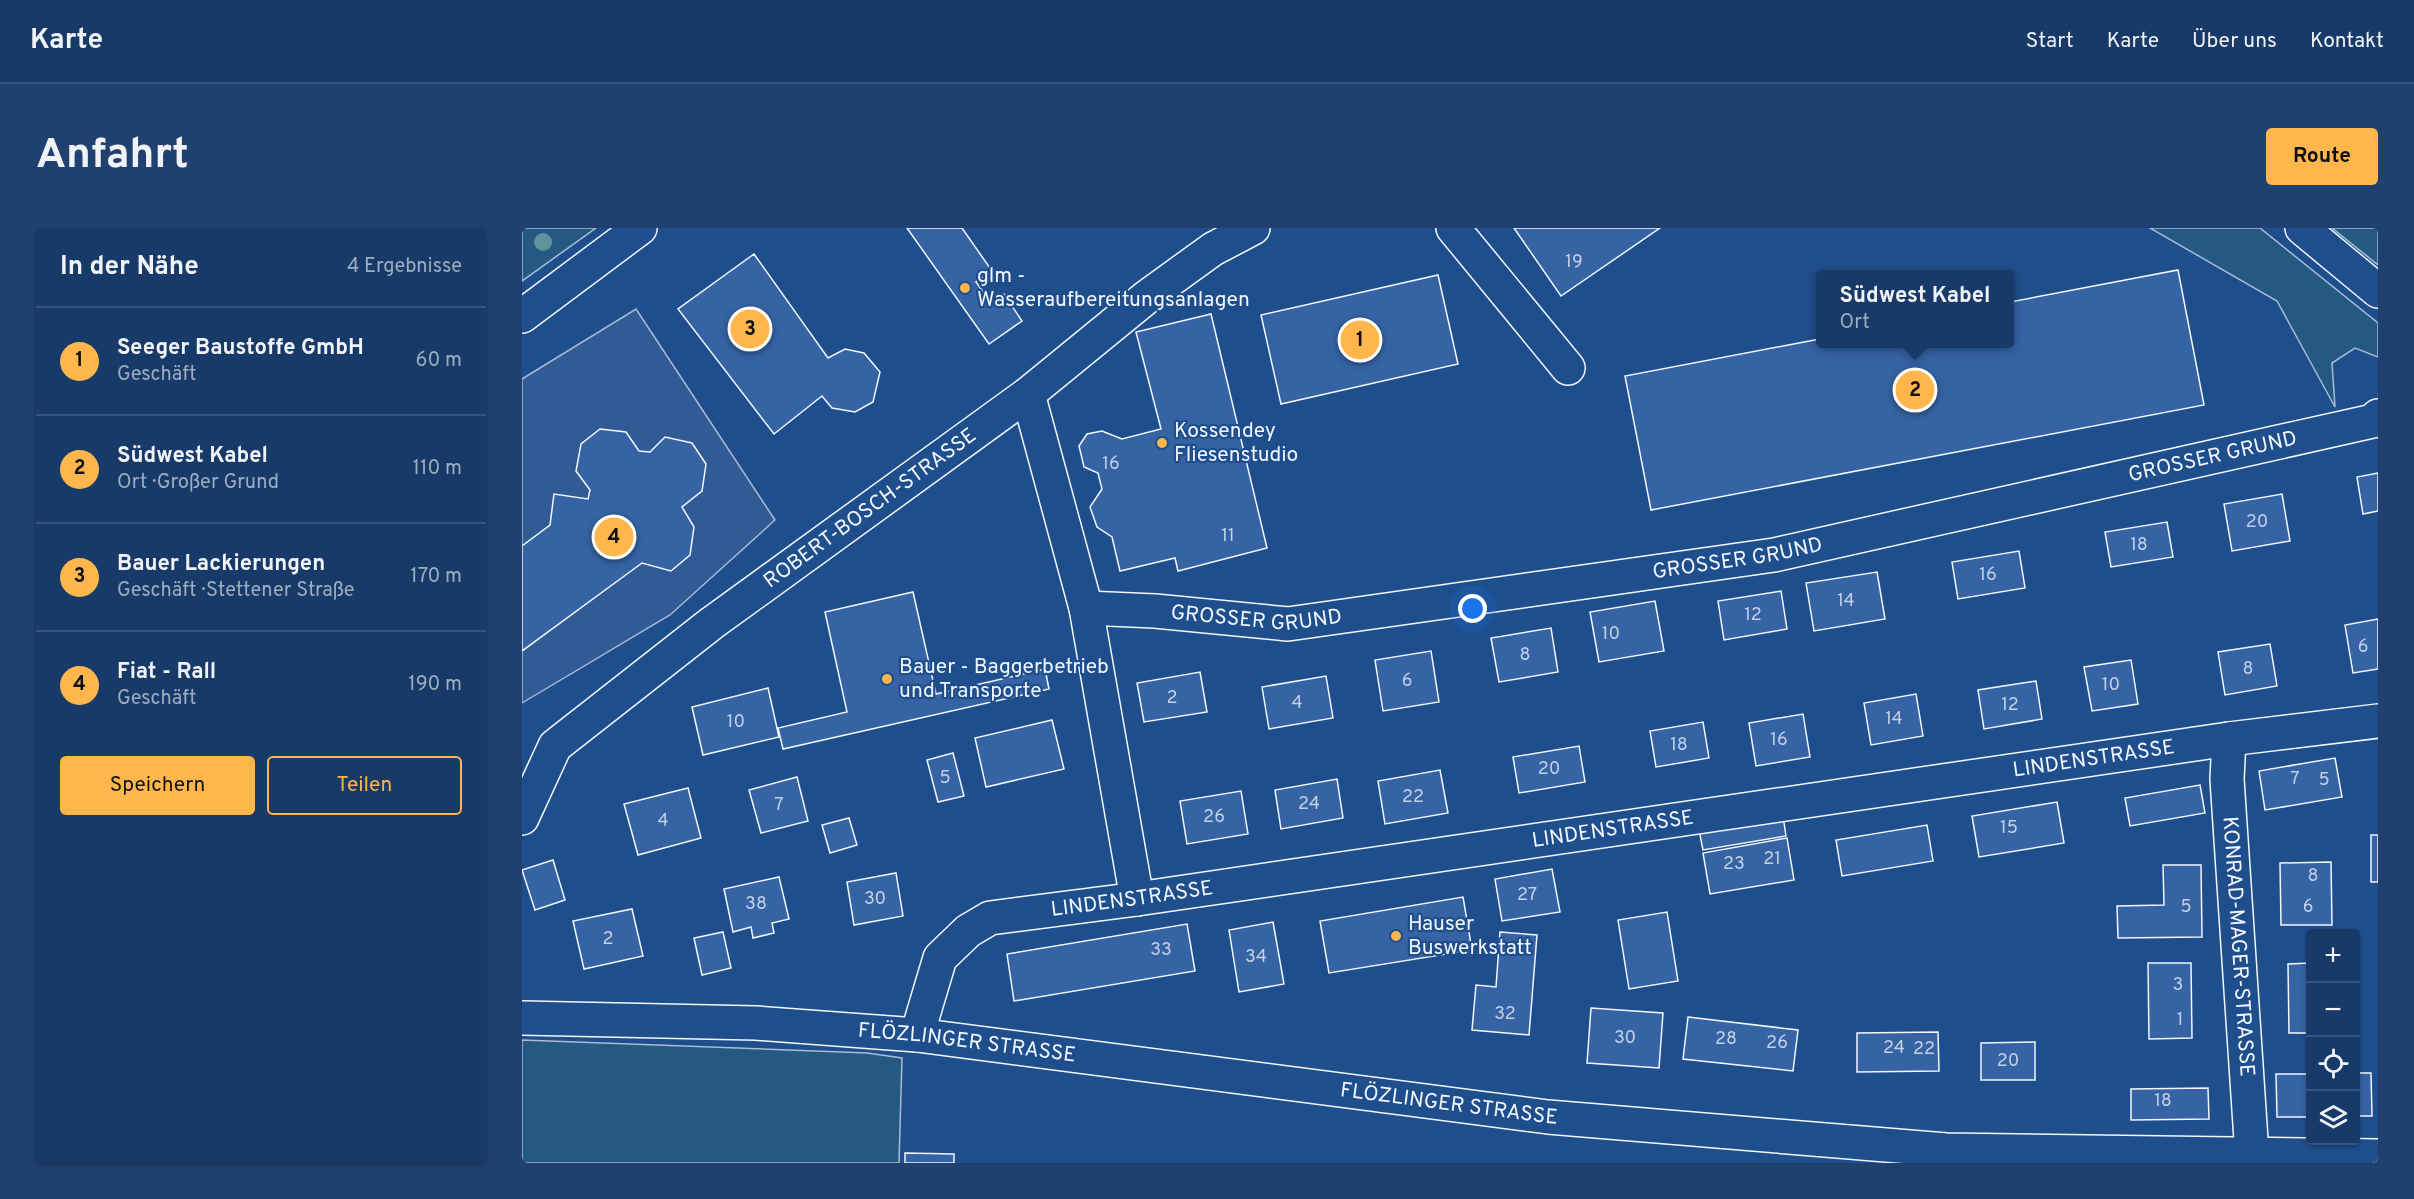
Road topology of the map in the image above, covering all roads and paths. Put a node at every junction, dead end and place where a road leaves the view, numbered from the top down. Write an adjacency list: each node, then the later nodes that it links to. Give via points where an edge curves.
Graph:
1 (640, 228): 6 (street)
2 (1253, 228): 8 (street, ROBERT-BOSCH-STRASSE, via 1213,249 1157,289)
3 (1454, 228): 7 (street)
4 (2302, 228): 5 (street)
5 (2378, 291)
6 (522, 316)
7 (1568, 368)
8 (1028, 394): 10 (street); 13 (street, ROBERT-BOSCH-STRASSE, via 712,622 555,746)
9 (2378, 416): 10 (street, GROSSER GRUND, via 2373,421 1774,555 1288,624)
10 (1086, 608): 14 (street)
11 (2378, 721): 12 (street, LINDENSTRASSE)
12 (2229, 739): 14 (street, LINDENSTRASSE); 17 (street, KONRAD-MAGER-STRASSE, via 2227,778)
13 (522, 818)
14 (1137, 899): 16 (street, LINDENSTRASSE, via 990,918 968,930 940,958)
15 (522, 1018): 16 (street, FLÖZLINGER STRASSE, via 756,1023)
16 (918, 1035): 19 (street, FLÖZLINGER STRASSE, via 1548,1117)
17 (2252, 1155): 18 (street, FLÖZLINGER STRASSE); 19 (street, FLÖZLINGER STRASSE)
18 (2378, 1156)
19 (1946, 1157)

